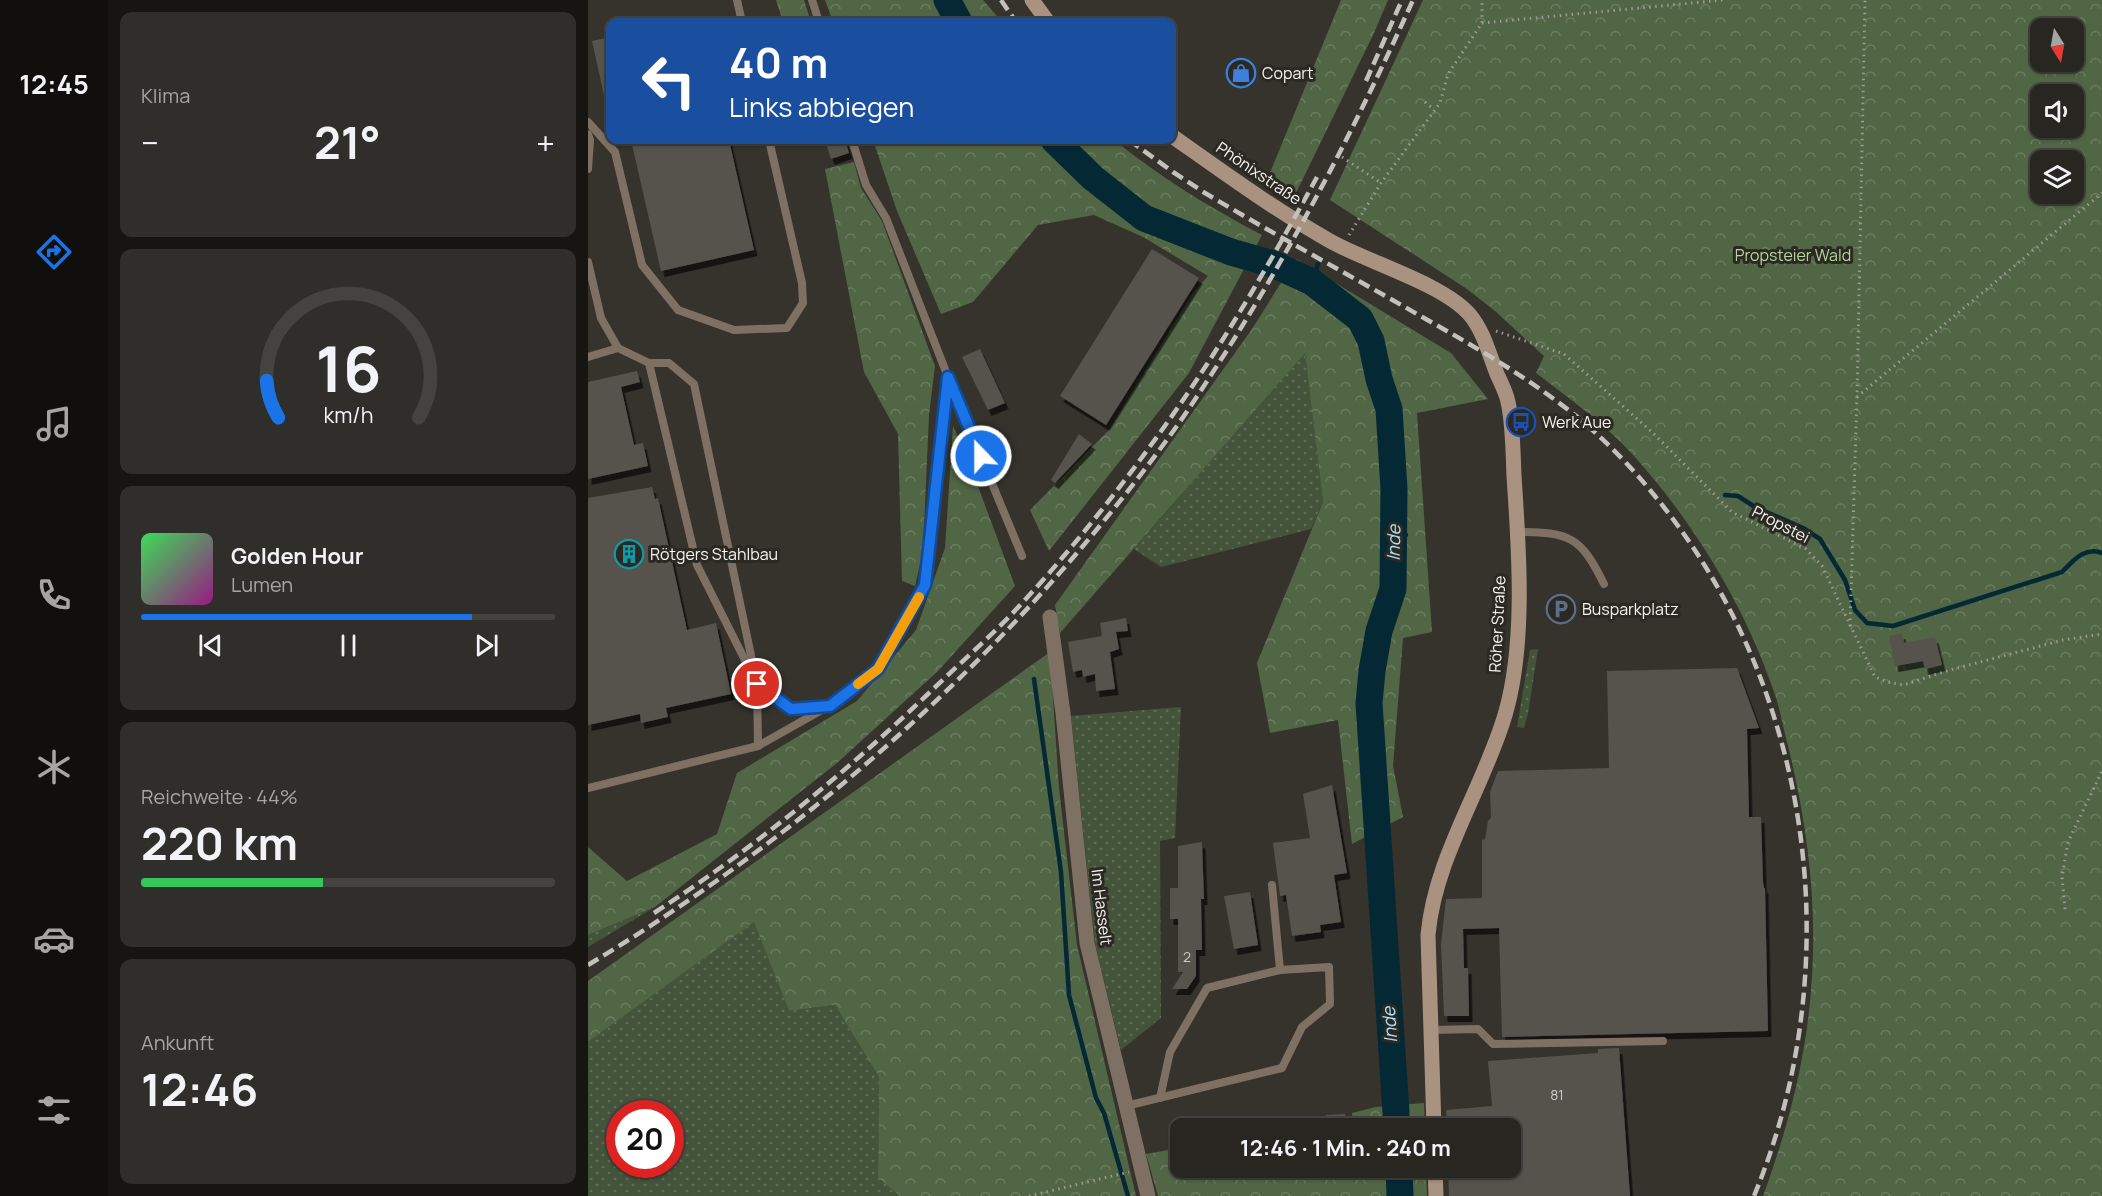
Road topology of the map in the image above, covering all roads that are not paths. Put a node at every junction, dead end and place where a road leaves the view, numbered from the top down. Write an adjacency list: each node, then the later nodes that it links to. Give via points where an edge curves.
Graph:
1 (737, 0): 4 (lane)
2 (812, 0): 5 (lane)
3 (1032, 0): 6 (main road)
4 (741, 18)
5 (818, 18)
6 (1045, 18)
7 (588, 123): 10 (lane)
8 (588, 134): 14 (lane)
9 (1176, 139): 15 (main road, Phönixstraße)
10 (606, 142)
11 (608, 144): 12 (lane, via 615,152 642,265 678,310 734,330 787,328 803,303 802,283)
12 (770, 144)
13 (853, 144): 20 (lane, via 866,185 886,218)
14 (588, 169)
15 (1327, 239): 21 (main road, Röher Straße, via 1346,242 1441,293 1469,314 1482,334 1508,402)
16 (588, 262): 17 (lane, via 600,318)
17 (618, 348): 18 (lane); 19 (lane)
18 (588, 357)
19 (649, 363): 25 (lane, via 697,566); 25 (lane, via 669,363 694,384)
20 (948, 377): 22 (lane); 26 (lane, via 925,585 878,669)
21 (1518, 532): 23 (lane, via 1556,534 1574,540); 31 (main road, Röher Straße, via 1517,653 1511,690 1492,751 1433,895 1428,935)
22 (1022, 556)
23 (1604, 584)
24 (1050, 617): 34 (street, Im Hasselt, via 1087,943)
25 (757, 684): 26 (lane, via 791,709); 27 (lane)
26 (830, 706): 27 (lane)
27 (758, 746): 28 (lane)
28 (588, 788)
29 (1272, 885): 30 (lane)
30 (1280, 970): 33 (lane, via 1208,988 1170,1052); 33 (lane, via 1329,967 1330,1004 1302,1027 1282,1068)
31 (1431, 1030): 32 (lane, via 1478,1029 1492,1044); 35 (main road, Röher Straße)
32 (1663, 1041)
33 (1160, 1098): 34 (lane)
34 (1126, 1106): 37 (street, Im Hasselt)
35 (1434, 1118)
36 (1436, 1178): 38 (main road)
37 (1148, 1196)
38 (1436, 1196)

